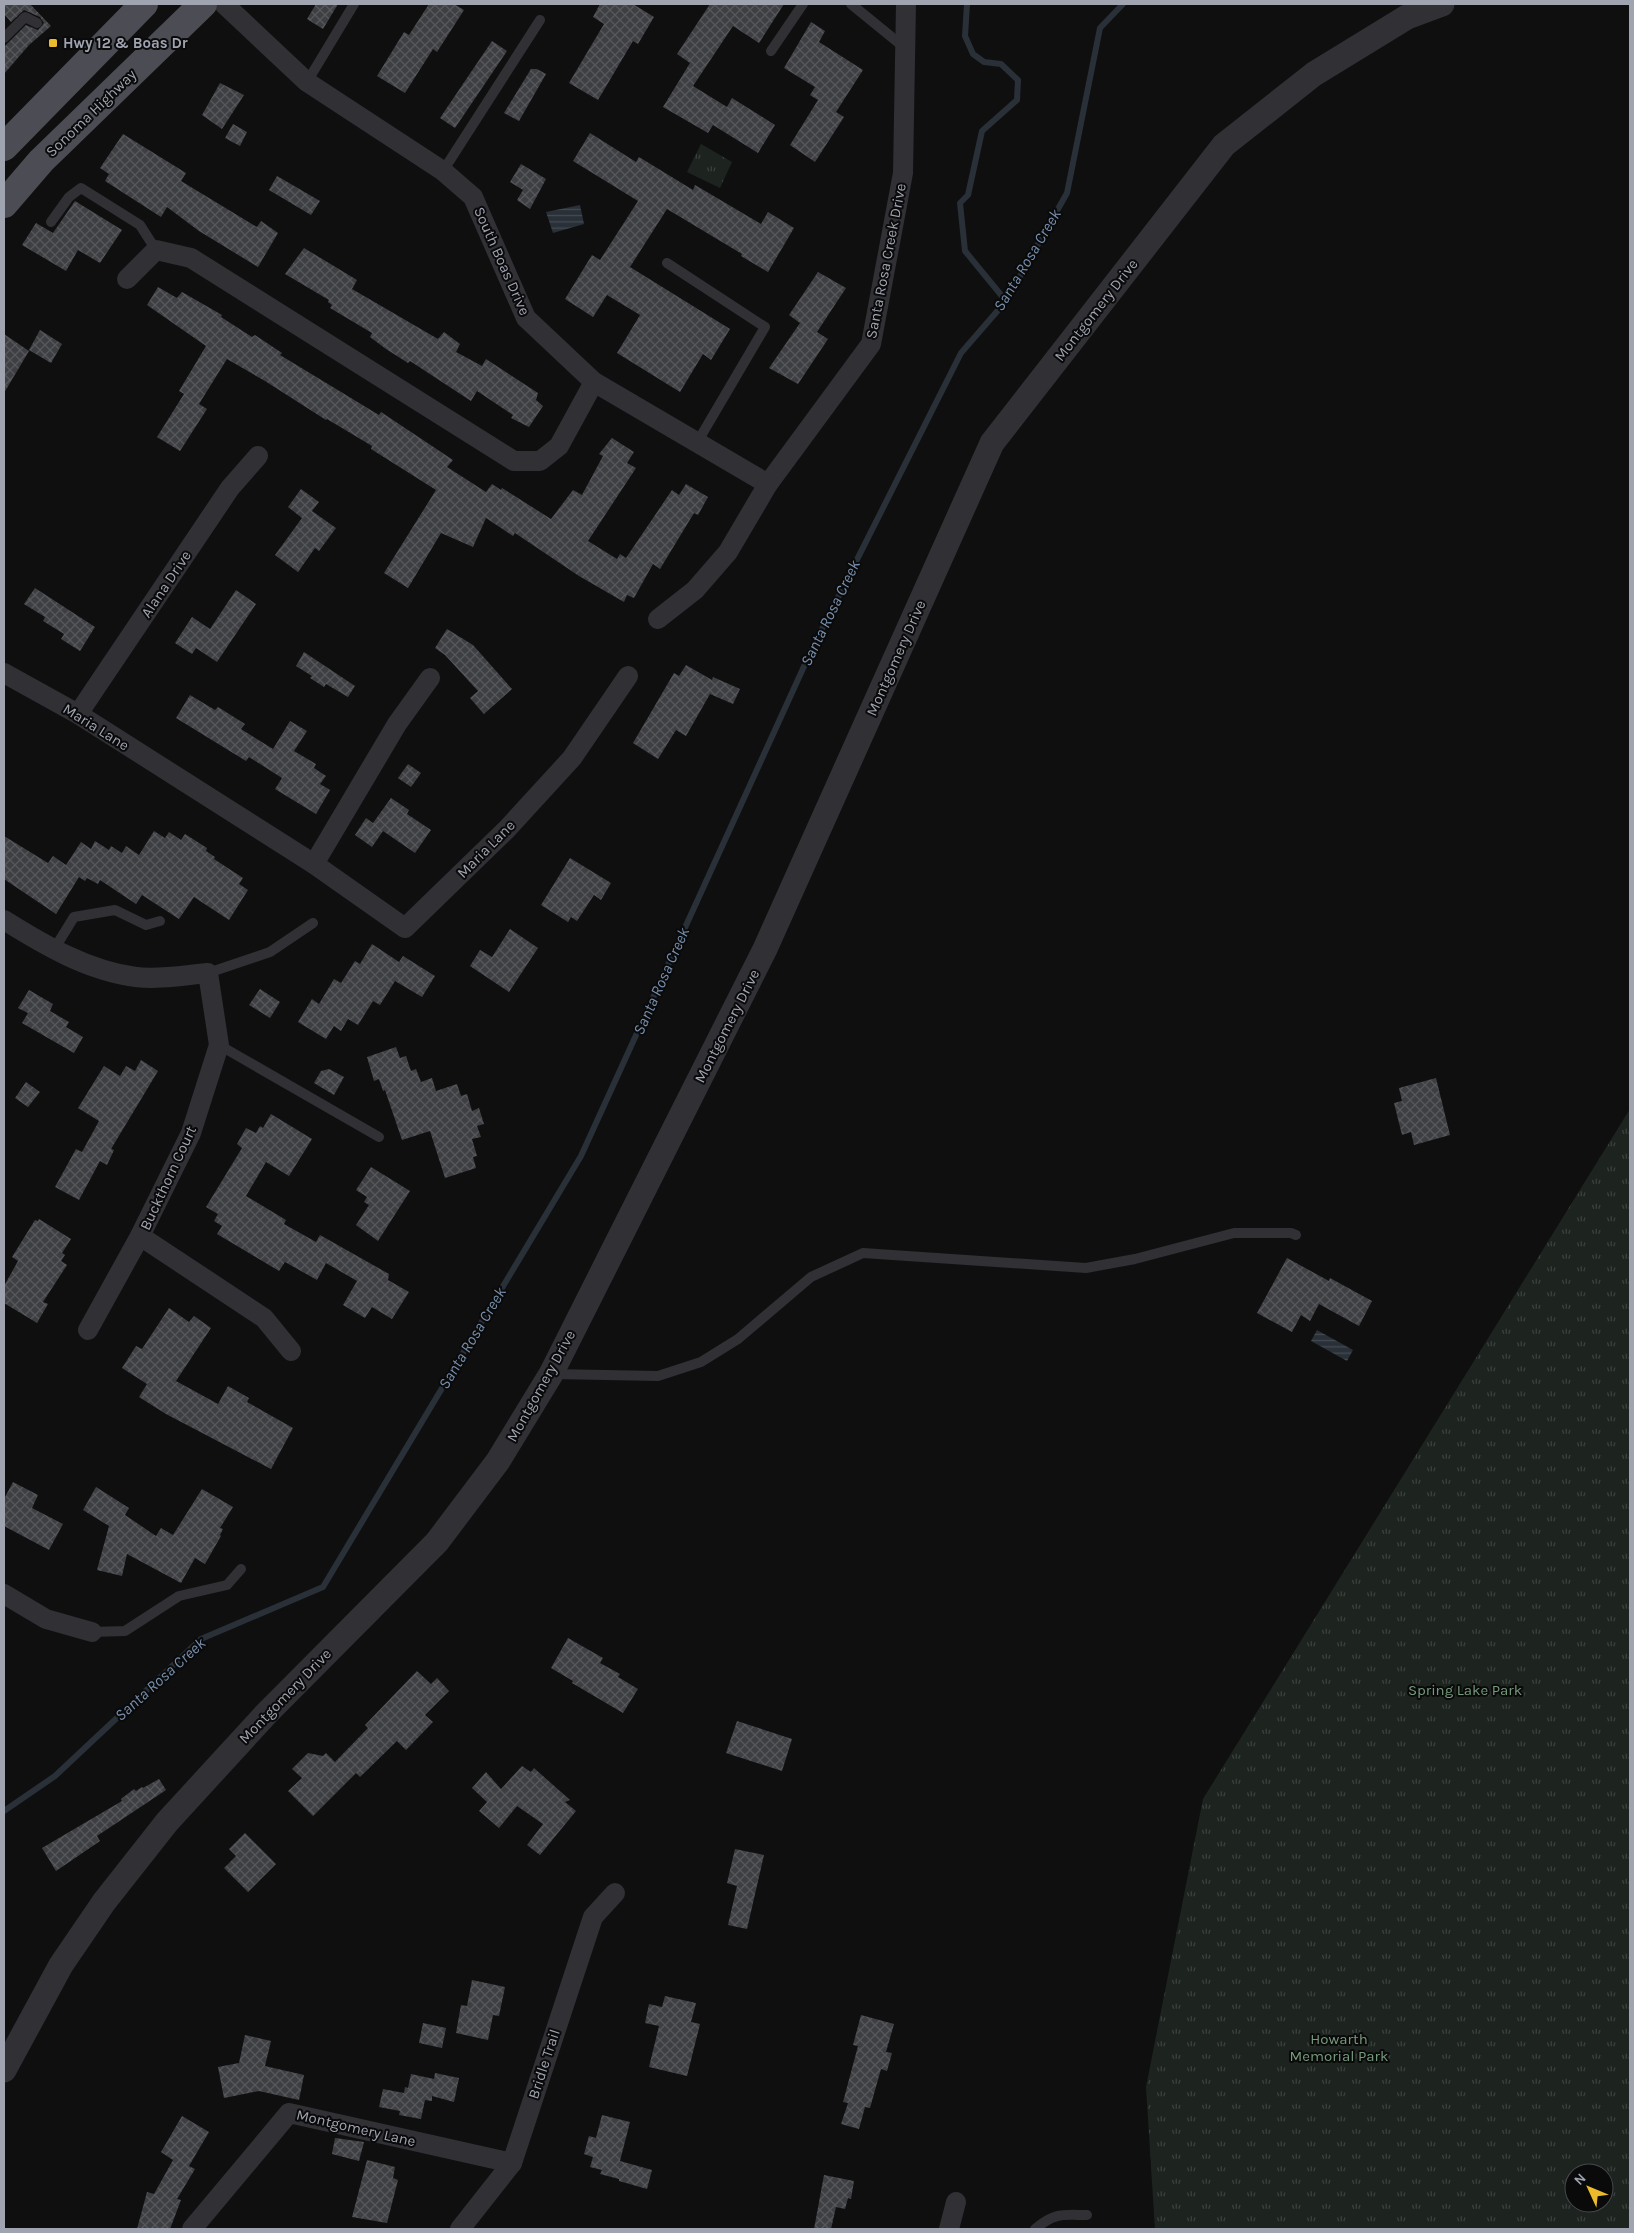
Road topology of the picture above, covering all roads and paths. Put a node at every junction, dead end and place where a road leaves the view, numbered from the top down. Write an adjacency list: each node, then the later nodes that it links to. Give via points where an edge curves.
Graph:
1 (144, 4): 15 (main road)
2 (203, 4): 17 (main road, Sonoma Highway, via 40,162)
3 (224, 4): 14 (street, South Boas Drive)
4 (354, 4): 14 (lane)
5 (803, 4): 13 (lane)
6 (850, 4): 12 (lane)
7 (906, 4): 12 (street, Santa Rosa Creek Drive)
8 (1442, 4): 43 (street, Montgomery Drive, via 1407,16 1314,74 1224,146 992,443 765,949)
9 (540, 20): 16 (lane)
10 (37, 23): 11 (lane, via 25,17)
11 (4, 38)
12 (906, 49): 25 (street, Santa Rosa Creek Drive, via 903,173 871,344)
13 (771, 51)
14 (307, 82): 16 (street, South Boas Drive)
15 (4, 147)
16 (443, 171): 22 (street, South Boas Drive, via 472,196 526,318)
17 (4, 204)
18 (51, 222): 19 (lane, via 69,197 81,188 140,225)
19 (156, 250): 21 (street); 22 (street, via 191,258 514,461 540,461 560,446)
20 (667, 263): 23 (lane, via 765,327)
21 (127, 279)
22 (594, 382): 23 (street, South Boas Drive)
23 (698, 441): 25 (street, South Boas Drive)
24 (258, 456): 30 (street, Alana Drive, via 230,488)
25 (768, 484): 26 (street, Santa Rosa Creek Drive, via 728,552 695,590)
26 (658, 619)
27 (4, 673): 30 (street, Maria Lane)
28 (628, 676): 31 (street, Maria Lane, via 572,758 507,829 405,928)
29 (430, 678): 31 (street, via 397,724)
30 (78, 714): 31 (street, Maria Lane)
31 (314, 864)
32 (4, 920): 35 (street)
33 (160, 921): 35 (lane, via 146,925 115,910 74,917)
34 (313, 923): 36 (lane, via 270,952)
35 (53, 951): 36 (street, via 137,977)
36 (208, 973): 37 (street, Buckthorn Court)
37 (219, 1045): 38 (lane); 40 (street, Buckthorn Court, via 191,1133)
38 (379, 1137)
39 (1296, 1235): 43 (lane, via 1234,1233 1135,1259 1086,1268 863,1252 811,1277 738,1339 701,1362 658,1376)
40 (140, 1236): 41 (street, Buckthorn Court); 42 (street, Buckthorn Court, via 264,1318)
41 (88, 1330)
42 (291, 1352)
43 (550, 1374): 48 (street, Montgomery Drive, via 498,1461 437,1542 266,1714 167,1822 104,1902 61,1965)
44 (241, 1569): 46 (lane, via 227,1585 179,1596 125,1631)
45 (4, 1594): 46 (street, via 46,1619)
46 (92, 1632)
47 (615, 1893): 49 (street, Bridle Trail, via 592,1917)
48 (4, 2070)
49 (512, 2163): 52 (street, Montgomery Lane, via 289,2112); 53 (street, Bridle Trail)
50 (956, 2202): 54 (street)
51 (1087, 2215): 55 (lane, via 1053,2216)
52 (192, 2229)
53 (460, 2229)
54 (949, 2229)
55 (1035, 2229)

